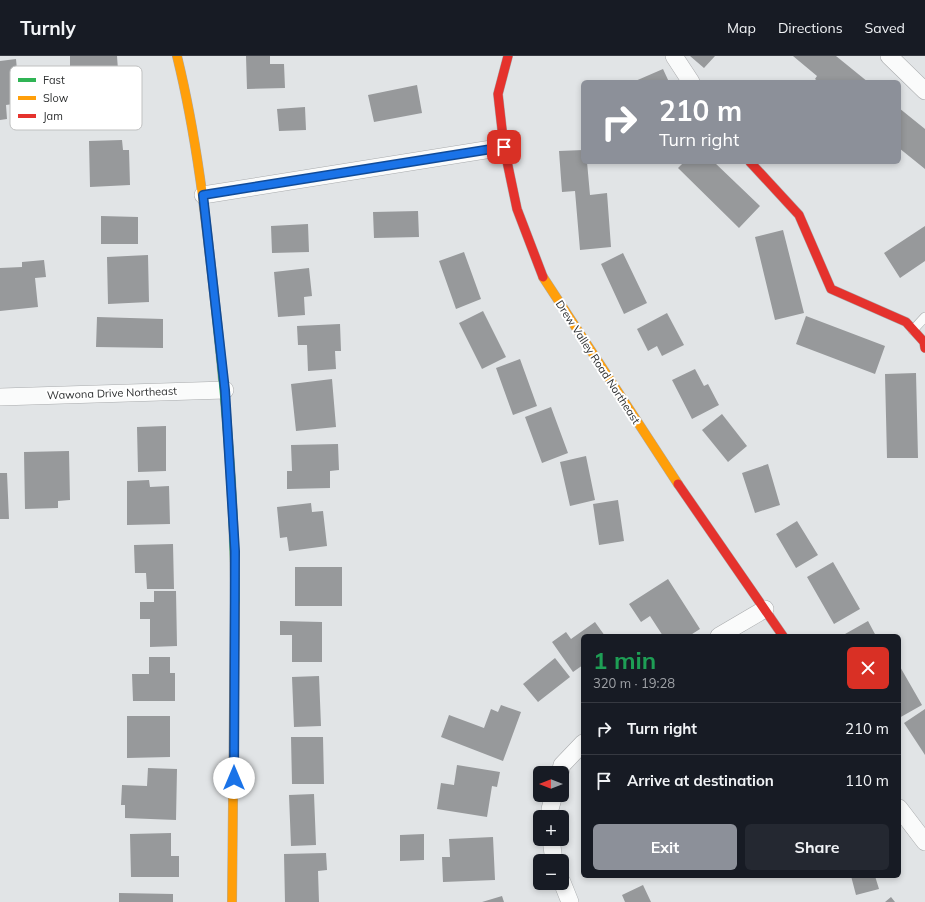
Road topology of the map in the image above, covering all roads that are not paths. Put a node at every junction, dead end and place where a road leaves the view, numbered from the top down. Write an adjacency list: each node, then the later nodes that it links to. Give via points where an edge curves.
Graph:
1 (177, 56): 9 (street, via 186,93)
2 (508, 56): 7 (street, Drew Valley Road Northeast, via 498,94)
3 (674, 56): 5 (street)
4 (889, 56): 6 (street)
5 (690, 80)
6 (925, 90)
7 (504, 147): 9 (street); 15 (street, Drew Valley Road Northeast, via 518,209 545,281 683,492)
8 (752, 164): 11 (street, via 799,214 831,290 906,322)
9 (203, 195): 13 (street)
10 (925, 317): 11 (lane)
11 (913, 330): 12 (street, via 924,342)
12 (925, 348)
13 (225, 390): 14 (street, Wawona Drive Northeast); 23 (street, via 235,551)
14 (0, 397)
15 (765, 609): 16 (street); 17 (street, Drew Valley Road Northeast)
16 (722, 634)
17 (782, 634)
18 (581, 745): 19 (street)
19 (562, 766)
20 (901, 811): 21 (street)
21 (925, 842)
22 (565, 890): 24 (street)
23 (232, 902)
24 (570, 902)

